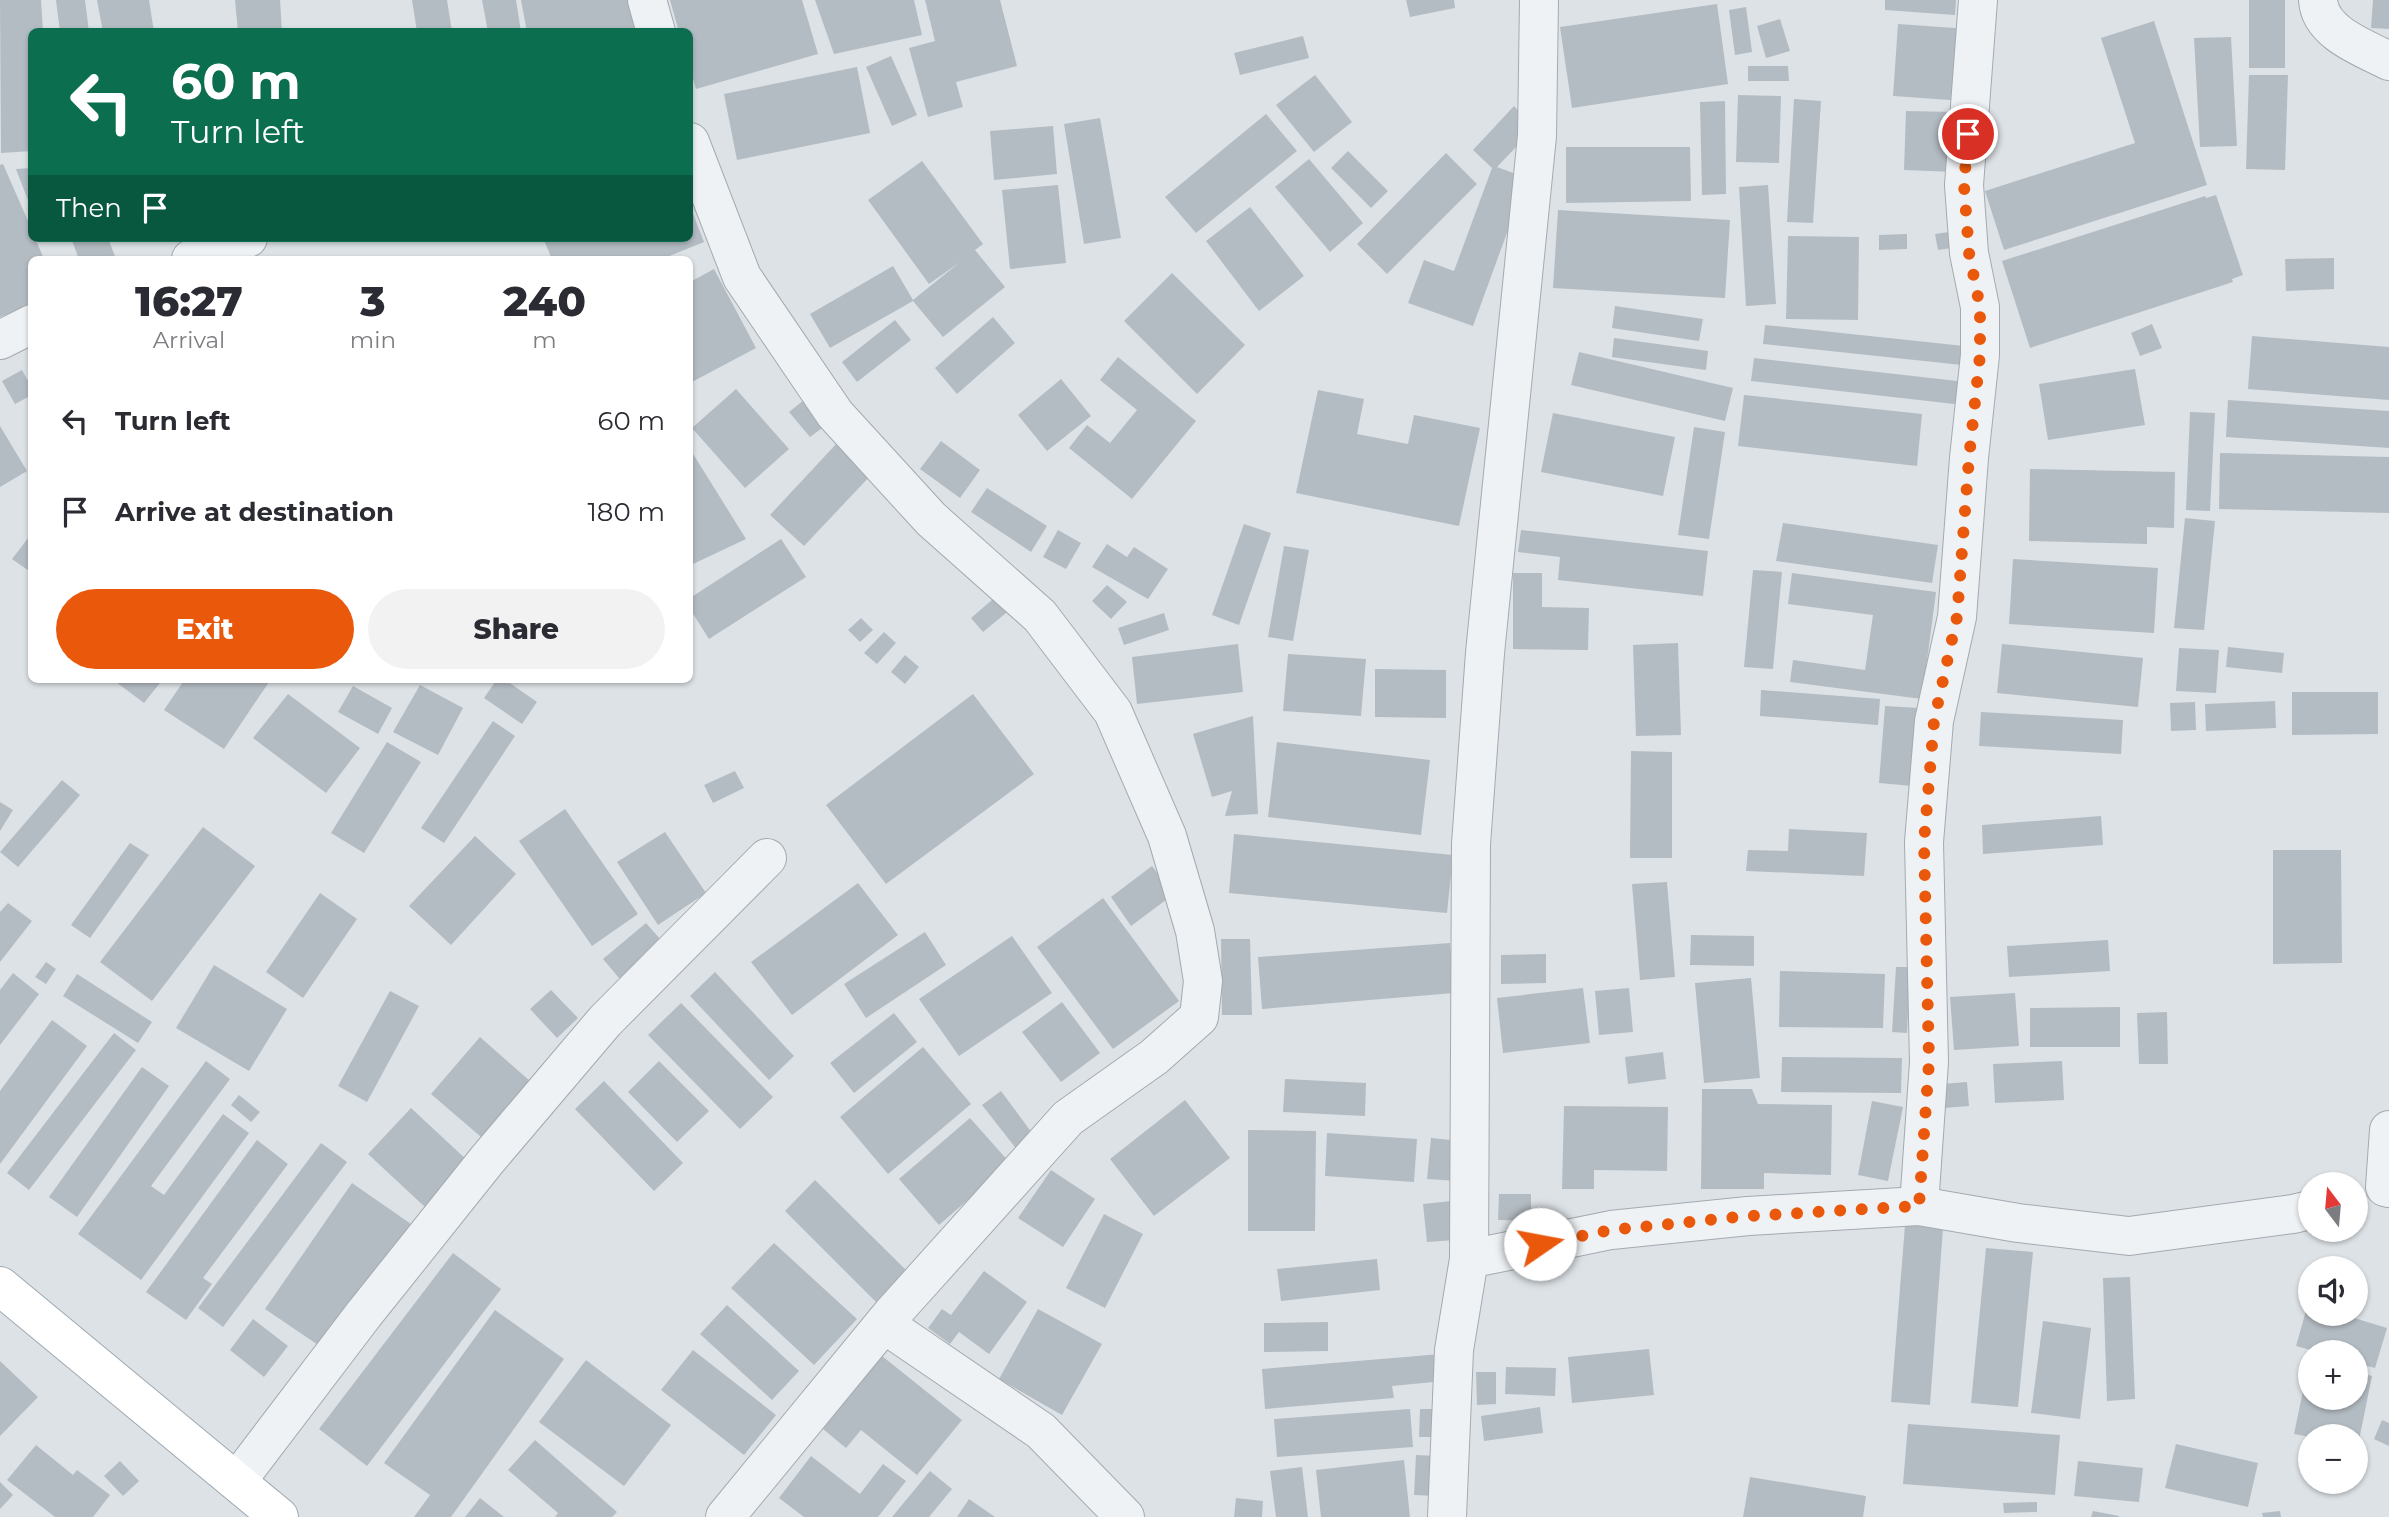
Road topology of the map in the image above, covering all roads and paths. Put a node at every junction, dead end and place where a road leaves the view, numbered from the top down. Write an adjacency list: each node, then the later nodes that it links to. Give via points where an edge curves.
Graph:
1 (648, 0): 5 (street)
2 (1539, 0): 17 (street, via 1537,136 1485,653 1471,844)
3 (1978, 0): 15 (street, via 1964,185 1969,253 1980,307 1980,355 1957,617 1934,721 1924,842 1929,1062)
4 (2318, 0): 6 (street, via 2332,30)
5 (655, 28)
6 (2389, 61)
7 (693, 150): 19 (street, via 742,277 835,414 931,519 1040,616 1113,712 1167,836 1195,931 1203,981 1199,1017 1154,1057 1068,1118)
8 (237, 242): 9 (street)
9 (199, 256)
10 (28, 326): 11 (street)
11 (0, 340)
12 (767, 858): 20 (street, via 605,1021 487,1160)
13 (2389, 1130): 14 (street)
14 (2376, 1191)
15 (1919, 1206): 16 (street, via 2129,1236); 17 (street, via 1611,1230)
16 (2298, 1213)
17 (1469, 1259): 24 (street, via 1454,1350)
18 (0, 1286): 20 (main road)
19 (884, 1324): 22 (street); 23 (street, via 1041,1431)
20 (237, 1481): 21 (main road)
21 (279, 1517)
22 (726, 1517)
23 (1125, 1517)
24 (1447, 1517)

